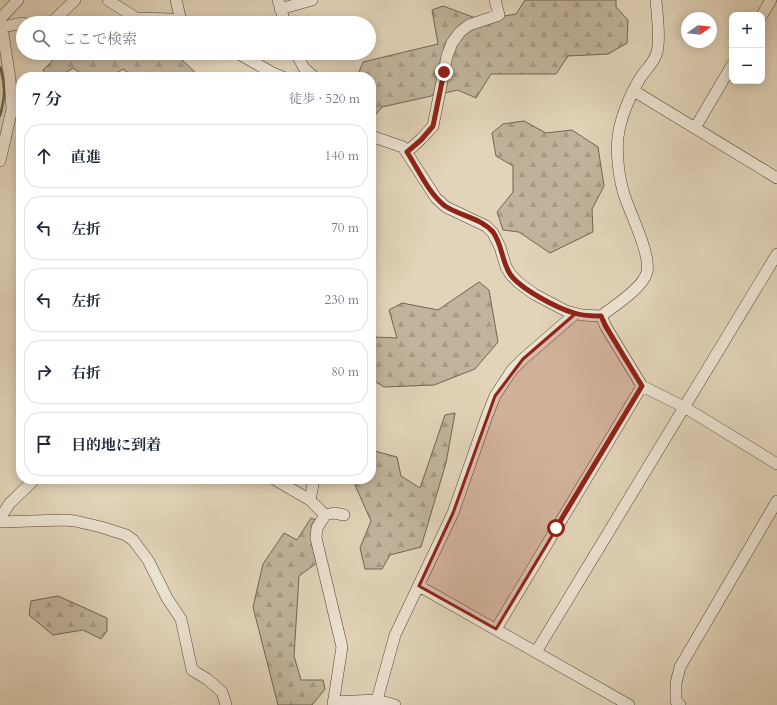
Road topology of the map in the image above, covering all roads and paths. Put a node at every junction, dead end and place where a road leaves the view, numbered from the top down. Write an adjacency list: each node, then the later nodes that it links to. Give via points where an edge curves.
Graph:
1 (18, 0): 15 (street)
2 (75, 0): 11 (street)
3 (108, 0): 12 (street)
4 (176, 0): 13 (street)
5 (312, 0): 9 (street)
6 (495, 0): 25 (street, via 499,15 469,25 452,43 433,126)
7 (656, 0): 22 (street, via 656,54)
8 (771, 0): 10 (street)
9 (279, 4): 14 (street)
10 (764, 12)
11 (59, 16)
12 (133, 16)
13 (181, 16)
14 (283, 16)
15 (1, 23): 16 (street); 26 (street, via 12,109)
16 (16, 23)
17 (250, 60): 20 (street)
18 (300, 60): 21 (street)
19 (729, 70): 23 (street)
20 (271, 72)
21 (308, 72)
22 (634, 91): 23 (street); 30 (street, via 623,117 618,137 618,151 624,195 644,250 647,272 644,280)
23 (695, 128): 27 (street)
24 (376, 138): 25 (street, via 403,147)
25 (407, 152): 29 (street, via 436,198 446,207 486,226 493,233 506,267 519,283 534,294)
26 (0, 161)
27 (777, 178)
28 (777, 254): 32 (street)
29 (575, 314): 30 (street); 43 (street, via 512,370 495,396 453,513)
30 (601, 316): 31 (street)
31 (642, 386): 32 (street); 44 (street)
32 (684, 407): 33 (street); 45 (street)
33 (777, 464)
34 (30, 484): 41 (street, via 10,503)
35 (283, 484): 37 (street)
36 (313, 484): 37 (street)
37 (310, 500): 39 (street)
38 (777, 502): 48 (street, via 680,667)
39 (325, 515): 40 (street, via 334,513); 47 (street, via 317,528 316,538 342,648)
40 (344, 516)
41 (0, 518)
42 (0, 522): 49 (street, via 76,521 126,535 148,560 181,619 192,670 222,692)
43 (419, 586): 44 (street); 46 (street, via 395,635)
44 (496, 629): 45 (street)
45 (536, 652): 51 (street)
46 (378, 700): 47 (street); 50 (street)
47 (333, 704)
48 (675, 704)
49 (226, 705)
50 (396, 705)
51 (629, 705)

